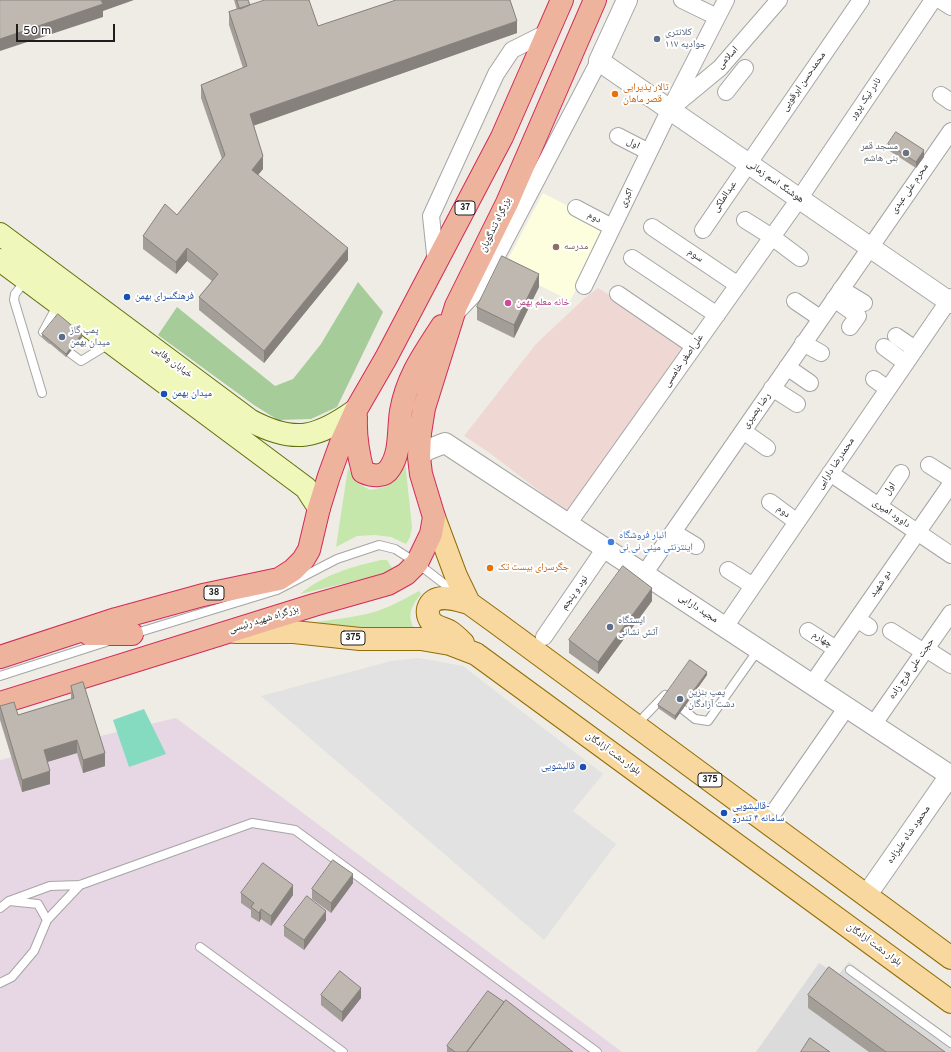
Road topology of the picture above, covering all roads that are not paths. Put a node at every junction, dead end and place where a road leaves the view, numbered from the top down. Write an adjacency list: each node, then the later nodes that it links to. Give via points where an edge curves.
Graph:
1 (562, 0): 12 (highway, 37)
2 (595, 0): 43 (highway, بزرگراه تندگویان, via 507,203)
3 (627, 0): 13 (street)
4 (682, 0): 11 (street)
5 (726, 0): 11 (street, اکبری)
6 (779, 0): 14 (street, اسلامی)
7 (861, 0): 20 (street, محمدحسن ابرقویی)
8 (933, 0): 21 (street, نادر نیک پرور)
9 (940, 0): 10 (street)
10 (951, 7)
11 (717, 17): 16 (street, اکبری)
12 (548, 32): 33 (highway, 37, via 502,137); 33 (street, via 512,50 496,74 431,216)
13 (599, 61): 16 (street, هوشنگ اسم زمانی); 43 (street, via 480,288)
14 (720, 68): 15 (street, via 730,86); 16 (street, اسلامی)
15 (745, 68)
16 (670, 109): 19 (street, اکبری); 20 (street, هوشنگ اسم زمانی)
17 (951, 131): 29 (street, محرم علی عبدی)
18 (618, 136): 19 (street, اول)
19 (649, 152): 24 (street, اکبری)
20 (748, 163): 21 (street, هوشنگ اسم زمانی); 26 (street, عبدالملکی)
21 (799, 199): 28 (street, علی‌اصغر خامسی); 29 (street, هوشنگ اسم زمانی)
22 (576, 208): 24 (street, دوم)
23 (745, 220): 28 (street)
24 (612, 227): 36 (street, اکبری)
25 (652, 227): 35 (street, سوم)
26 (703, 230)
27 (0, 234): 62 (main road, خیابان وفایی, via 251,421 265,428 290,436 317,433 337,424)
28 (772, 237): 31 (street); 35 (street, علی‌اصغر خامسی)
29 (870, 247): 38 (street, رضا بصیری); 39 (street, هوشنگ اسم زمانی)
30 (632, 258): 44 (street)
31 (800, 258)
32 (0, 260): 34 (main road)
33 (436, 264): 62 (highway, 37)
34 (27, 280): 42 (main road); 60 (lane, via 15,294 14,300)
35 (738, 285): 44 (street, علی‌اصغر خامسی)
36 (584, 286)
37 (618, 294): 50 (street)
38 (837, 294): 41 (street); 45 (street, رضا بصیری); 46 (street, via 858,316)
39 (950, 300): 52 (street, محمدرضا دارایی)
40 (795, 301): 45 (street)
41 (864, 303)
42 (58, 304): 48 (main road); 48 (lane, via 42,332 62,348 81,361)
43 (454, 311): 62 (highway, via 416,366 401,411 395,459 390,469 383,474 376,476 363,472 357,451); 65 (highway, بزرگراه تندگویان, via 424,408)
44 (716, 315): 50 (street, علی‌اصغر خامسی)
45 (820, 318): 49 (street, رضا بصیری)
46 (850, 327)
47 (896, 336): 52 (street)
48 (111, 343): 73 (main road, via 306,488)
49 (804, 343): 53 (street); 55 (street, رضا بصیری)
50 (694, 346): 76 (street, علی‌اصغر خامسی)
51 (884, 347): 54 (street)
52 (915, 349): 54 (street, محمدرضا دارایی)
53 (820, 353)
54 (906, 363): 59 (street, محمدرضا دارایی)
55 (787, 367): 57 (street); 58 (street, رضا بصیری)
56 (874, 380): 59 (street)
57 (810, 383)
58 (772, 388): 61 (street); 63 (street, رضا بصیری)
59 (888, 389): 67 (street, محمدرضا دارایی)
60 (42, 393)
61 (796, 404)
62 (356, 410): 73 (highway, 38, via 341,443)
63 (743, 431): 64 (street); 77 (street, رضا بصیری)
64 (767, 448)
65 (418, 457): 74 (highway, بزرگراه شهید رئیسی); 76 (street, مجید دارابی, via 427,450 445,443)
66 (929, 465): 69 (street)
67 (830, 473): 72 (street, داوود امیری); 75 (street, محمدرضا دارایی)
68 (901, 473): 72 (street, اول)
69 (951, 479)
70 (951, 484): 78 (street, دو شهید)
71 (770, 502): 75 (street, دوم)
72 (879, 506): 78 (street, داوود امیری)
73 (319, 508): 93 (highway, 38, via 309,550 293,570 279,579 203,595)
74 (434, 517): 82 (highway, بزرگراه شهید رئیسی, via 432,534); 86 (main road, 375)
75 (797, 522): 85 (street, محمدرضا دارایی)
76 (568, 524): 80 (street, مجید دارابی)
77 (673, 532): 79 (street); 84 (street, رضا بصیری)
78 (918, 532): 81 (street, داوود امیری); 96 (street, دو شهید, via 863,623)
79 (696, 546)
80 (605, 548): 84 (street, مجید دارابی); 94 (street, نود و پنجم)
81 (951, 555)
82 (417, 563): 86 (lane); 91 (highway, بزرگراه شهید رئیسی, via 406,574 388,584); 92 (lane, via 395,549 379,544 337,559 277,590)
83 (728, 570): 85 (street)
84 (644, 574): 88 (street, مجید دارابی)
85 (753, 586): 88 (street, محمدرضا دارایی)
86 (469, 603): 98 (main road, via 438,598 430,603 428,616 433,624 449,632); 105 (main road, 375)
87 (951, 613): 97 (street, حجت علی فرج زاده)
88 (725, 627): 95 (street, مجید دارابی)
89 (808, 631): 96 (street, چهارم)
90 (891, 631): 97 (street)
91 (228, 632): 98 (main road, بلوار دشت آزادگان / 375, via 294,632 360,639 421,639 450,644); 103 (highway, بزرگراه شهید رئیسی)
92 (132, 634): 93 (highway); 101 (lane)
93 (68, 635): 99 (highway, 38)
94 (544, 637)
95 (759, 649): 102 (street, مجید دارابی); 105 (lane, via 708,721 695,719 665,695)
96 (836, 649): 102 (street, دو شهید)
97 (925, 650): 100 (street); 106 (street, حجت علی فرج زاده)
98 (476, 654): 118 (main road, بلوار دشت آزادگان / 375)
99 (0, 657)
100 (951, 665)
101 (0, 676)
102 (812, 684): 104 (street, مجید دارابی)
103 (0, 703)
104 (847, 707): 106 (street, مجید دارابی); 108 (street)
105 (636, 725): 108 (main road, 375)
106 (873, 725): 107 (street, مجید دارابی)
107 (951, 775): 110 (street, محمود شاه علیزاده)
108 (767, 822): 110 (main road, 375)
109 (80, 884): 111 (lane, via 50,886); 113 (lane); 121 (lane, via 252,823 295,830)
110 (866, 896): 115 (main road, 375)
111 (9, 901): 112 (lane); 113 (lane, via 38,904)
112 (0, 908)
113 (47, 920): 117 (lane, via 34,951 12,977)
114 (200, 947): 120 (lane)
115 (951, 958)
116 (850, 970): 119 (lane)
117 (0, 983)
118 (951, 1002)
119 (951, 1043)
120 (343, 1052)
121 (597, 1052)

